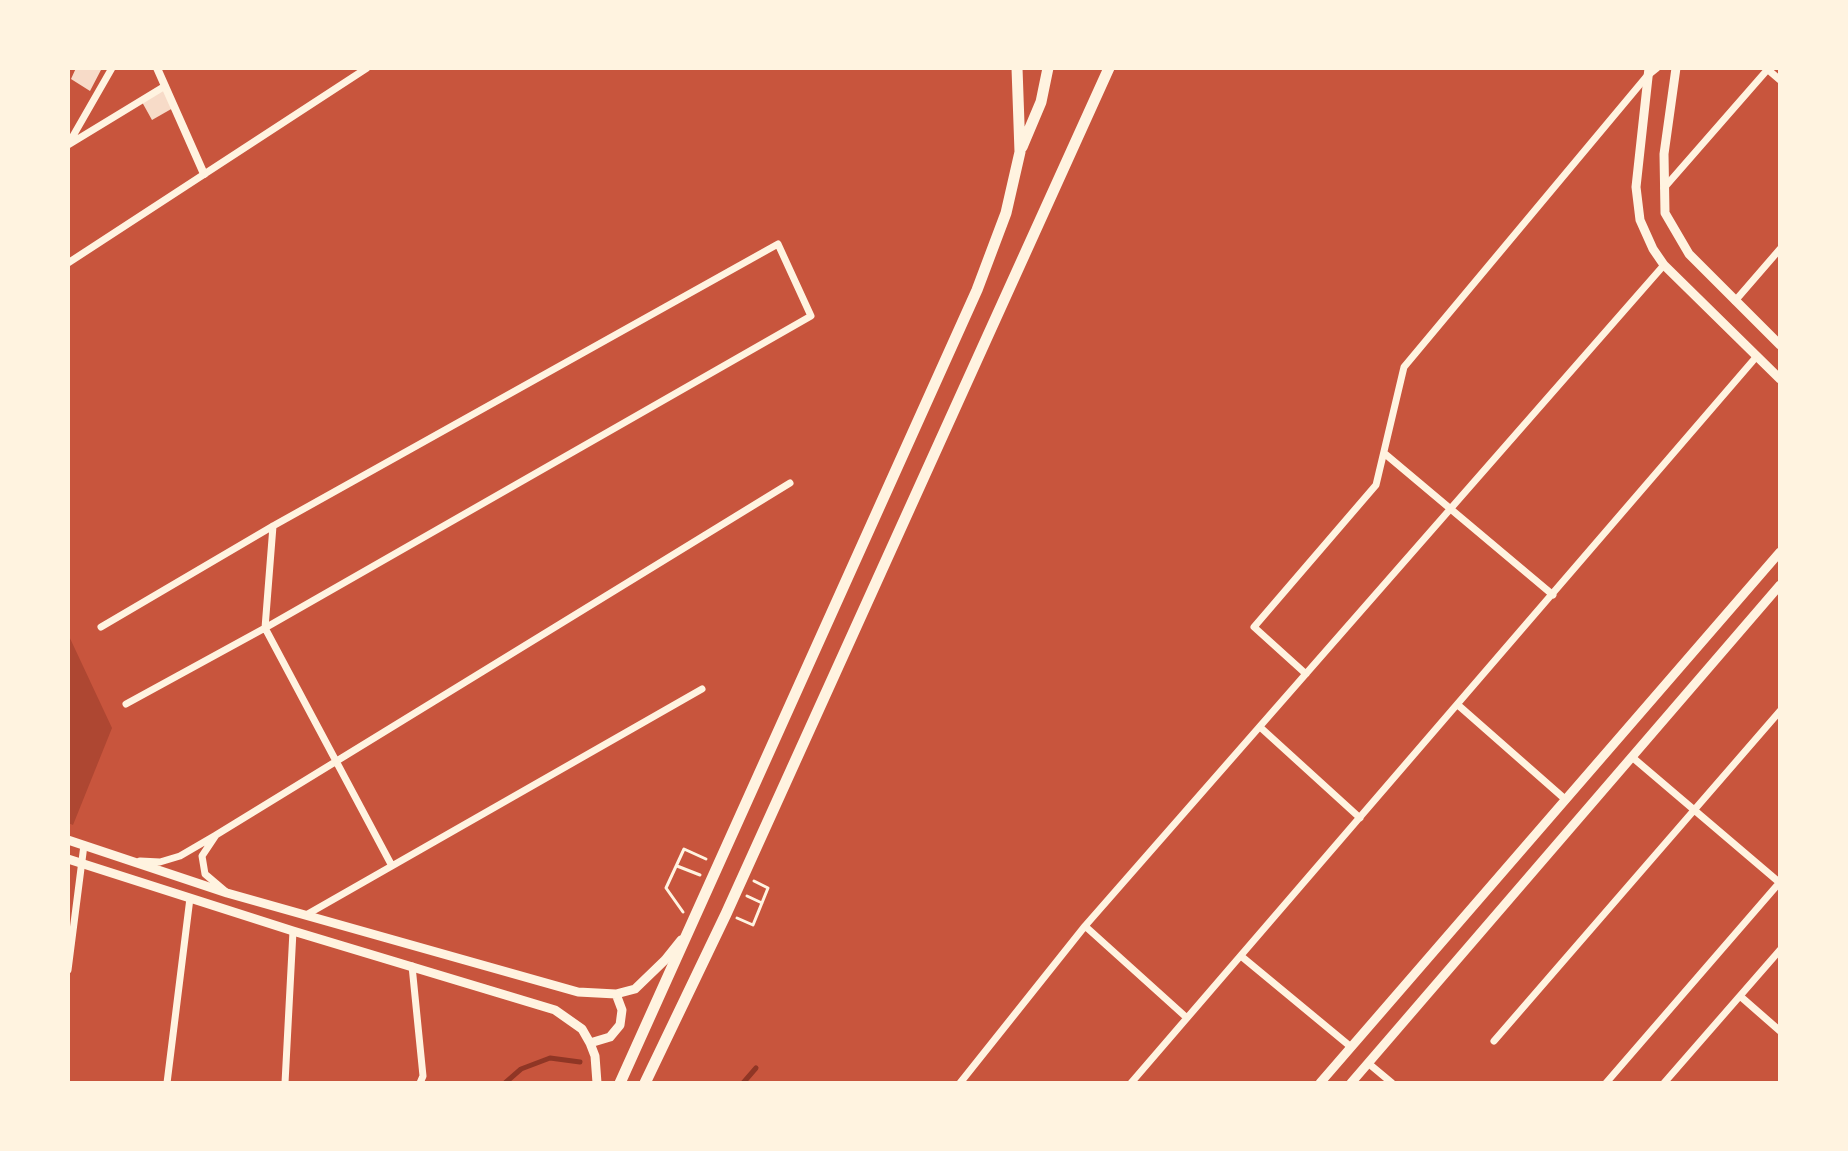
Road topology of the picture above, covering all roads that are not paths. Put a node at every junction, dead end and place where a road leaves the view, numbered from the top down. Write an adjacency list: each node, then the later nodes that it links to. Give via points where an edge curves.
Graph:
1 (112, 68): 13 (street)
2 (157, 68): 12 (street)
3 (367, 68): 15 (street)
4 (1017, 68): 14 (highway)
5 (1048, 68): 14 (highway, via 1041,102)
6 (1108, 68): 75 (highway, via 732,902)
7 (1657, 68): 10 (street)
8 (1676, 68): 16 (main road)
9 (1767, 69): 11 (street); 16 (street)
10 (1648, 72): 19 (main road, via 1636,187 1640,220); 24 (street, via 1404,367)
11 (1780, 80)
12 (165, 86): 13 (street); 15 (street)
13 (68, 145)
14 (1020, 152): 55 (highway, via 1006,213 977,290)
15 (204, 174): 18 (street)
16 (1663, 190): 20 (main road, via 1674,232)
17 (1780, 249): 20 (street)
18 (68, 263)
19 (1664, 265): 22 (main road); 26 (street)
20 (1735, 301): 21 (main road)
21 (1780, 345)
22 (1757, 356): 23 (main road); 30 (street)
23 (1780, 379)
24 (1384, 453): 26 (street); 33 (street, via 1376,485 1254,627)
25 (790, 483): 40 (street)
26 (1450, 509): 30 (street); 33 (street)
27 (273, 526): 31 (street); 32 (street); 32 (street, via 778,244 811,316)
28 (1780, 552): 41 (main road)
29 (1780, 585): 39 (main road)
30 (1553, 595): 36 (street)
31 (101, 627)
32 (265, 628): 35 (street); 40 (street)
33 (1306, 674): 38 (street)
34 (702, 689): 50 (street)
35 (126, 704)
36 (1458, 705): 41 (street); 43 (street)
37 (1780, 711): 42 (street)
38 (1260, 727): 43 (street); 56 (street)
39 (1632, 757): 42 (street); 69 (main road)
40 (334, 762): 44 (street); 50 (street)
41 (1566, 800): 68 (main road)
42 (1695, 809): 51 (street); 66 (street)
43 (1360, 818): 59 (street)
44 (216, 835): 48 (street, via 180,856); 52 (street, via 202,856 205,874)
45 (68, 840): 46 (main road)
46 (84, 845): 48 (main road); 49 (street)
47 (68, 859): 49 (main road)
48 (132, 861): 52 (main road)
49 (83, 864): 53 (main road); 61 (street)
50 (392, 866): 54 (street)
51 (1780, 882): 81 (street)
52 (227, 893): 54 (main road)
53 (190, 898): 57 (main road); 70 (street)
54 (306, 915): 62 (main road, via 558,987)
55 (693, 925): 62 (main road, via 635,989); 74 (highway)
56 (1085, 926): 64 (street); 76 (street)
57 (293, 931): 60 (main road); 71 (street)
58 (1780, 950): 63 (street)
59 (1241, 956): 64 (street); 68 (street)
60 (412, 966): 67 (main road, via 555,1010 582,1029); 72 (street)
61 (68, 970)
62 (616, 994): 67 (main road, via 620,1025 610,1037)
63 (1740, 996): 65 (street); 82 (street)
64 (1187, 1018): 77 (street)
65 (1780, 1031)
66 (1494, 1041)
67 (590, 1043): 73 (main road)
68 (1351, 1047): 78 (main road)
69 (1368, 1063): 79 (main road); 80 (street)
70 (167, 1083)
71 (285, 1083)
72 (420, 1083)
73 (597, 1083)
74 (620, 1083)
75 (645, 1083)
76 (960, 1083)
77 (1131, 1083)
78 (1320, 1083)
79 (1351, 1083)
80 (1392, 1083)
81 (1606, 1083)
82 (1664, 1083)

